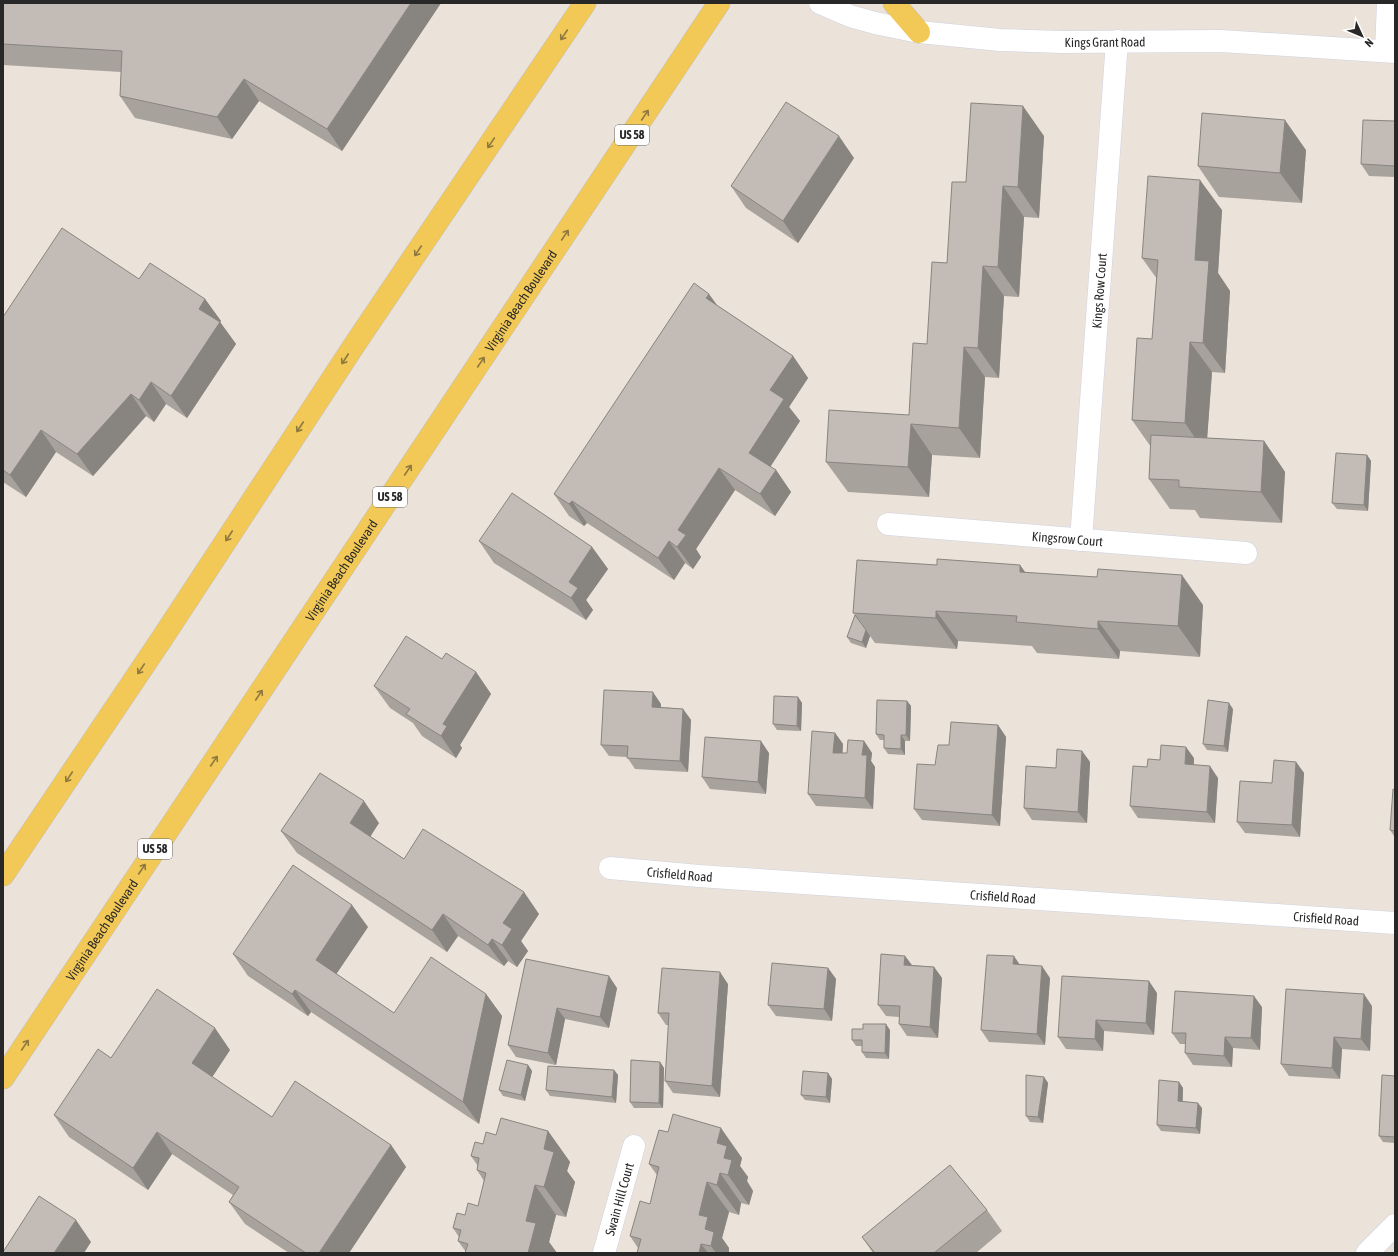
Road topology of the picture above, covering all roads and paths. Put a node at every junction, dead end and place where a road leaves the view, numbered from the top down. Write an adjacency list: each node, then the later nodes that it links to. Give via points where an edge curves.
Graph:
1 (585, 3): 13 (main road, one-way to 13, via 359,338)
2 (719, 3): 15 (main road, Virginia Beach Boulevard / US 58, one-way to 2)
3 (820, 3): 6 (street, Kings Grant Road, via 856,18)
4 (894, 3): 6 (main road)
5 (1388, 3): 8 (street)
6 (919, 32): 7 (street, Kings Grant Road, via 1000,40)
7 (1117, 41): 8 (street, Kings Grant Road, via 1221,41); 10 (street, Kings Row Court)
8 (1391, 52)
9 (888, 524): 10 (street, Kingsrow Court)
10 (1081, 540): 11 (street, Kingsrow Court)
11 (1246, 553)
12 (610, 868): 14 (street, Crisfield Road)
13 (3, 875)
14 (1395, 923)
15 (3, 1078)
16 (634, 1146): 18 (street, Swain Hill Court)
17 (1395, 1225): 19 (street)
18 (604, 1253)
19 (1367, 1253)

